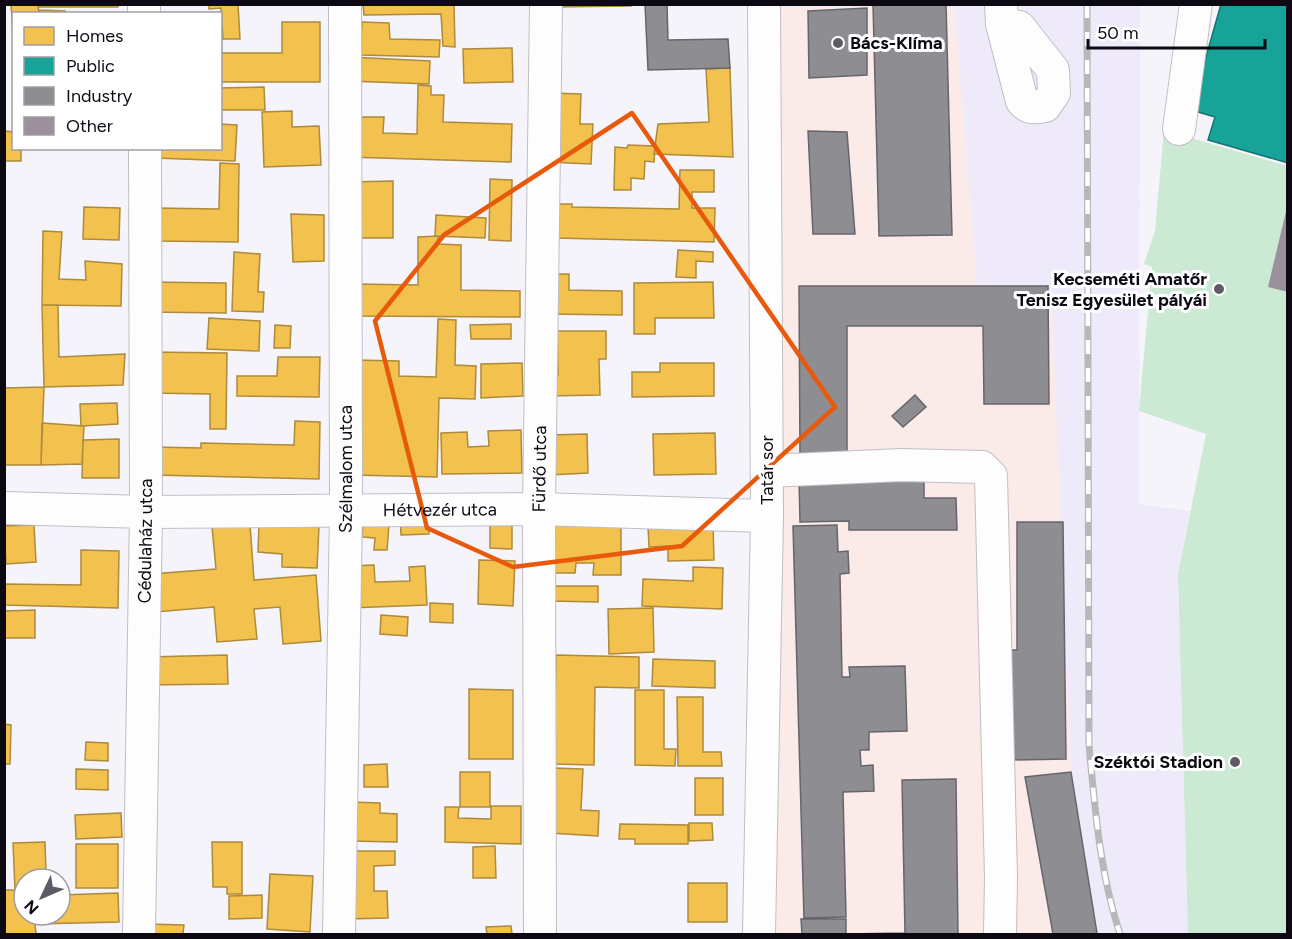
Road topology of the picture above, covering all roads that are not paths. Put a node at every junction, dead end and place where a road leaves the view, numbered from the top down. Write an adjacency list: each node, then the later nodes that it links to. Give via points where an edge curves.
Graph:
1 (345, 4): 10 (street, Szélmalom utca)
2 (546, 4): 9 (street, Fürdő utca)
3 (764, 4): 7 (street, Tatár sor)
4 (1196, 4): 5 (street)
5 (1179, 129)
6 (145, 150): 11 (street, Cédulaház utca)
7 (767, 471): 12 (street, Tatár sor); 17 (street, via 902,465 982,467 991,476)
8 (4, 508): 11 (street, Hétvezér utca)
9 (539, 509): 10 (street, Hétvezér utca); 12 (street, Hétvezér utca); 15 (street, Fürdő utca)
10 (346, 510): 11 (street, Hétvezér utca); 14 (street, Szélmalom utca)
11 (146, 512): 13 (street, Cédulaház utca)
12 (767, 516): 16 (street, Tatár sor)
13 (139, 934)
14 (339, 934)
15 (540, 934)
16 (759, 934)
17 (1000, 934)

